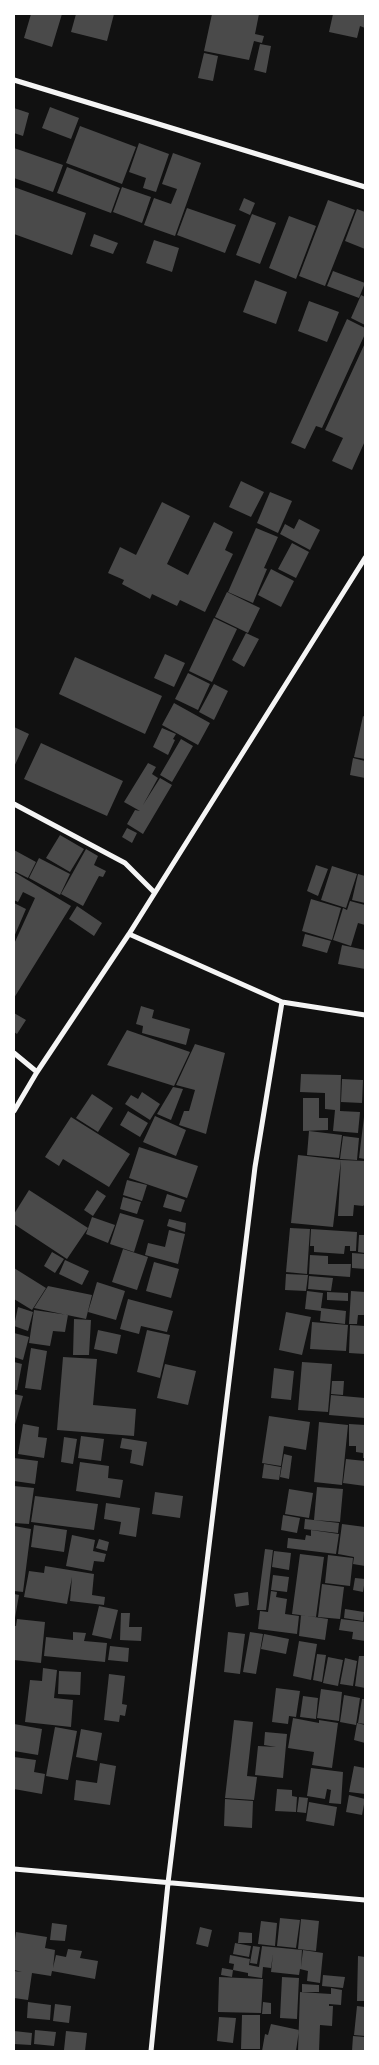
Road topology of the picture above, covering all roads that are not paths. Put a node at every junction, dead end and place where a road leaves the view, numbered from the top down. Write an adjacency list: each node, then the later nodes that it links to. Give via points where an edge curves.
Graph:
1 (14, 80): 2 (street)
2 (365, 187)
3 (365, 558): 5 (street)
4 (14, 804): 5 (street, via 125,863)
5 (154, 892): 6 (street)
6 (129, 934): 7 (street); 10 (street)
7 (282, 1002): 8 (street); 13 (street, via 255,1167)
8 (365, 1015)
9 (14, 1052): 10 (street)
10 (37, 1072): 11 (street)
11 (14, 1111)
12 (14, 1869): 13 (street)
13 (168, 1883): 14 (street); 15 (street)
14 (365, 1900)
15 (151, 2051)

